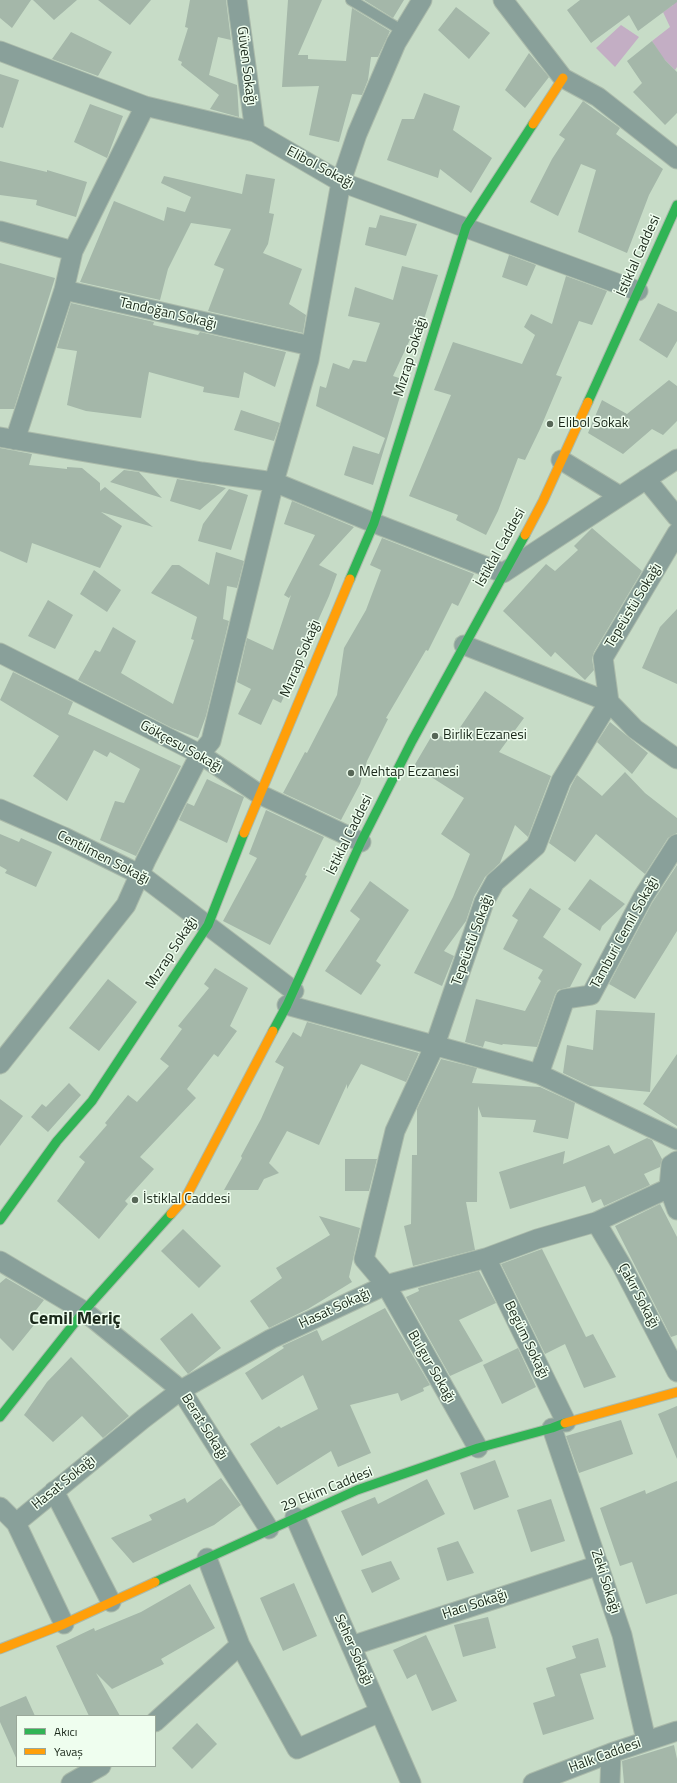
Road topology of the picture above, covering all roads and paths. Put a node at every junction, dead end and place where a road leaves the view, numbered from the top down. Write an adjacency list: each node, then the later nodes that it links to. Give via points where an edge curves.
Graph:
1 (237, 0): 9 (street, Güven Sokağı)
2 (351, 0): 5 (lane)
3 (422, 0): 5 (street)
4 (503, 0): 7 (street)
5 (403, 31): 11 (street, via 357,134)
6 (0, 51): 8 (street, Elibol Sokağı)
7 (563, 78): 10 (street, via 598,97); 13 (street, Mızrap Sokağı)
8 (145, 106): 9 (street, Elibol Sokağı); 15 (street)
9 (255, 132): 11 (street, Elibol Sokağı)
10 (677, 159)
11 (341, 182): 13 (street, Elibol Sokağı); 18 (street)
12 (677, 206): 17 (street, İstiklal Caddesi)
13 (466, 227): 17 (street, Elibol Sokağı); 26 (street, Mızrap Sokağı)
14 (0, 232): 15 (street)
15 (73, 251): 16 (street)
16 (64, 290): 18 (street, Tandoğan Sokağı); 19 (street)
17 (638, 291): 21 (street, İstiklal Caddesi)
18 (311, 346): 23 (street)
19 (7, 438): 23 (street)
20 (677, 458): 22 (street)
21 (561, 460): 24 (street); 28 (street, İstiklal Caddesi, via 543,501)
22 (646, 479): 24 (street); 25 (street)
23 (274, 482): 26 (street); 32 (street, via 211,741)
24 (620, 496): 28 (street)
25 (677, 517)
26 (374, 523): 28 (street); 34 (street, Mızrap Sokağı)
27 (677, 533): 31 (street, Tepeüstü Sokağı, via 603,658)
28 (503, 573): 29 (street, İstiklal Caddesi)
29 (464, 645): 31 (street); 36 (street, İstiklal Caddesi)
30 (0, 653): 32 (street, Gökçesu Sokağı)
31 (609, 702): 33 (street, via 635,729); 41 (street, Tepeüstü Sokağı, via 561,781 536,846 495,882 484,902)
32 (200, 754): 34 (street, Gökçesu Sokağı); 38 (street, via 146,860)
33 (677, 759)
34 (259, 794): 36 (street, Gökçesu Sokağı); 39 (street, Mızrap Sokağı)
35 (0, 809): 38 (street, Centilmen Sokağı)
36 (361, 842): 40 (street, İstiklal Caddesi)
37 (677, 844): 43 (street, Tamburi Cemil Sokağı, via 643,897 591,995 565,999)
38 (141, 875): 39 (street, Centilmen Sokağı); 42 (street, via 126,905)
39 (208, 925): 40 (street, Centilmen Sokağı); 48 (street, Mızrap Sokağı, via 92,1102 57,1141)
40 (290, 998): 41 (street); 53 (street, İstiklal Caddesi, via 186,1197)
41 (435, 1045): 43 (street); 52 (street, Tepeüstü Sokağı, via 395,1130 364,1259)
42 (0, 1064)
43 (539, 1074): 44 (street)
44 (677, 1140)
45 (677, 1161): 46 (street, via 671,1165)
46 (669, 1188): 47 (street); 49 (street, Hasat Sokağı)
47 (677, 1210)
48 (0, 1220)
49 (596, 1222): 50 (street, Hasat Sokağı, via 537,1239); 54 (street, Çakır Sokağı)
50 (486, 1258): 52 (street, Hasat Sokağı); 58 (street, Begüm Sokağı)
51 (0, 1261): 53 (street, Berat Sokağı)
52 (386, 1286): 55 (street, Hasat Sokağı, via 271,1339); 59 (street, Bulgur Sokağı)
53 (84, 1311): 55 (street, Berat Sokağı); 57 (street, İstiklal Caddesi)
54 (677, 1372)
55 (181, 1390): 60 (street, Hasat Sokağı); 64 (street, Berat Sokağı)
56 (677, 1392): 58 (street, 29 Ekim Caddesi)
57 (0, 1417)
58 (559, 1425): 59 (street, 29 Ekim Caddesi); 66 (street, Zeki Sokağı)
59 (478, 1448): 62 (street, 29 Ekim Caddesi, via 357,1490)
60 (54, 1491): 63 (street, Hasat Sokağı); 67 (street)
61 (0, 1507): 63 (street)
62 (295, 1517): 64 (street, 29 Ekim Caddesi); 70 (street, Seher Sokağı)
63 (16, 1522): 68 (street)
64 (268, 1529): 65 (street, 29 Ekim Caddesi)
65 (207, 1558): 67 (street, 29 Ekim Caddesi); 69 (street)
66 (599, 1565): 70 (street, Hacı Sokağı); 75 (street, Zeki Sokağı, via 622,1635)
67 (112, 1602): 68 (street, 29 Ekim Caddesi)
68 (64, 1624): 71 (street, 29 Ekim Caddesi)
69 (240, 1645): 72 (street, via 297,1749); 73 (street)
70 (351, 1646): 72 (street, Seher Sokağı)
71 (0, 1649)
72 (380, 1712): 79 (street, Seher Sokağı)
73 (156, 1721)
74 (677, 1731): 75 (street, Halk Caddesi)
75 (646, 1740): 76 (street, Halk Caddesi)
76 (612, 1753): 80 (street, Halk Caddesi); 81 (street)
77 (99, 1767): 78 (street)
78 (71, 1783)
79 (411, 1783)
80 (533, 1783)
81 (610, 1783)

